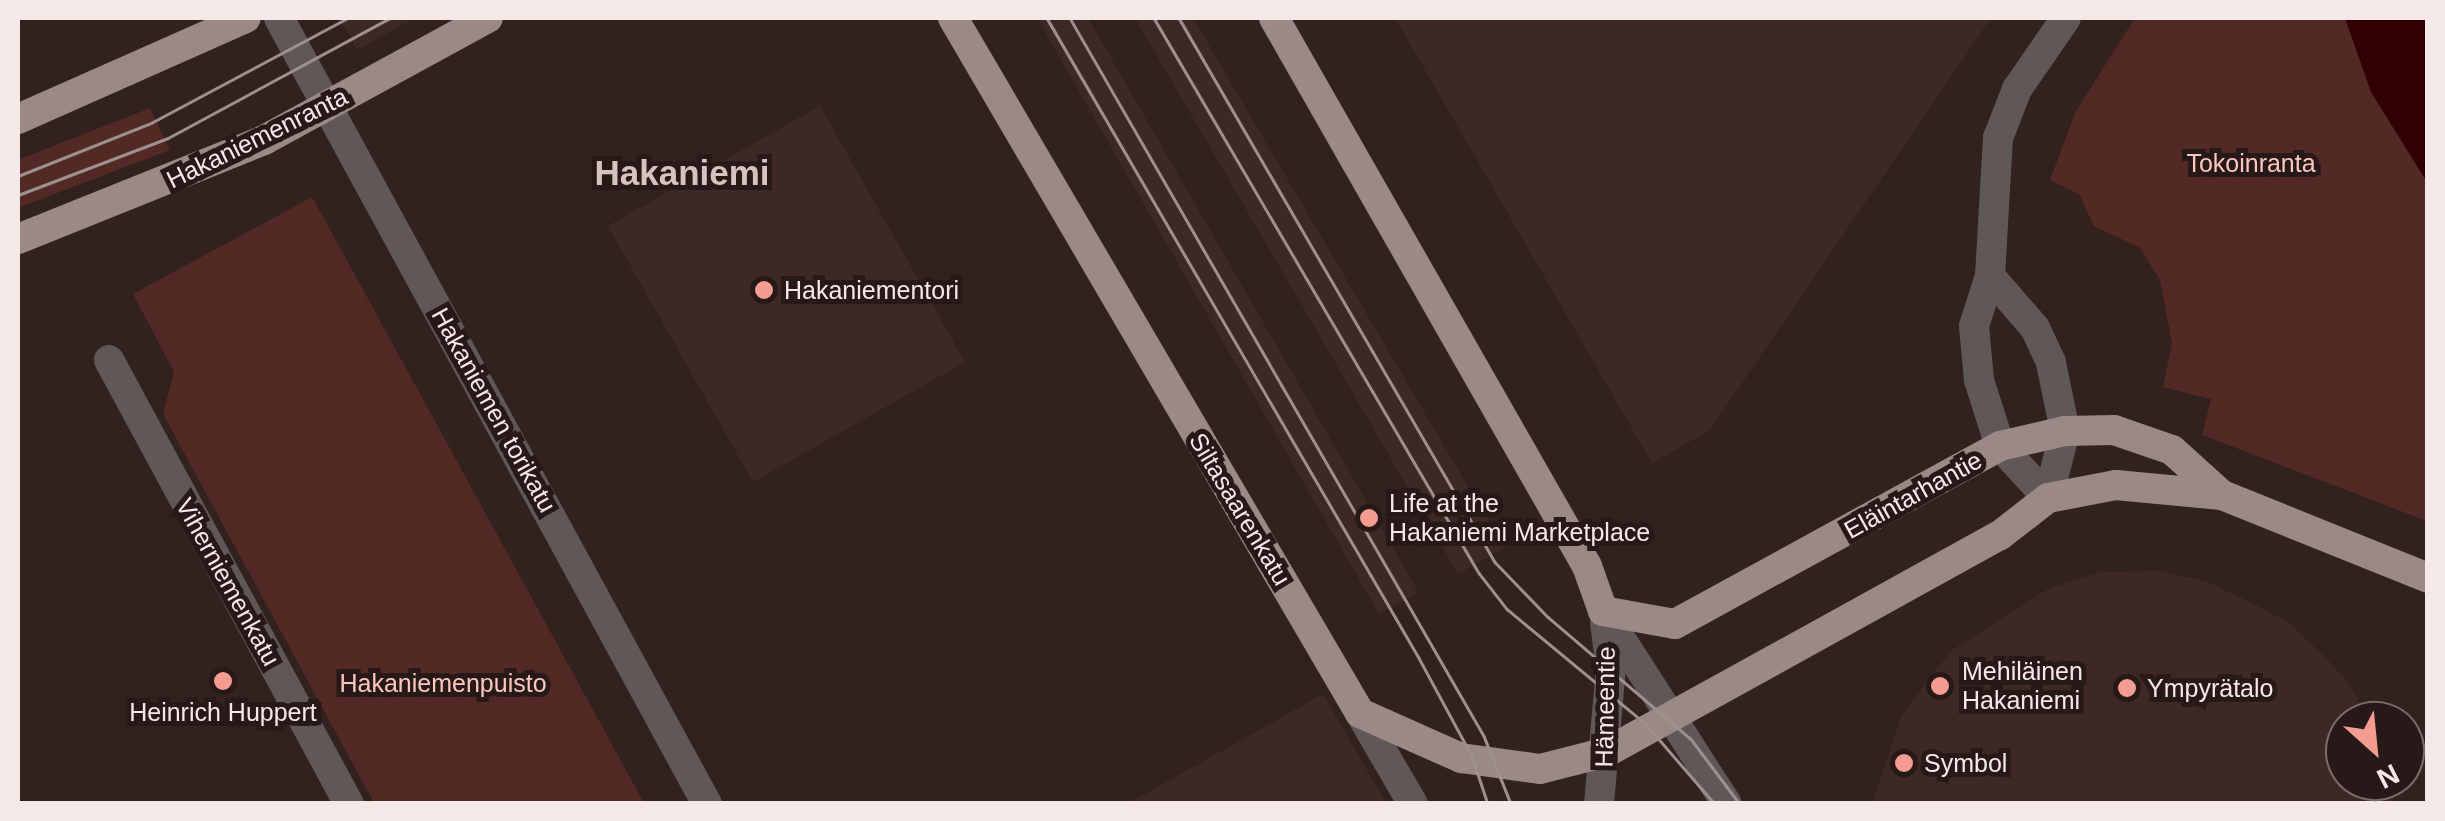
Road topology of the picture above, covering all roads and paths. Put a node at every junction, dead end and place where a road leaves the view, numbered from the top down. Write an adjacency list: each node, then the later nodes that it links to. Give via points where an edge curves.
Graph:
1 (246, 18): 8 (main road)
2 (279, 18): 7 (street, Hakaniemen torikatu)
3 (488, 18): 7 (main road, Hakaniemenranta)
4 (953, 18): 18 (main road, Siltasaarenkatu)
5 (1274, 18): 17 (main road, via 1587,566)
6 (2066, 18): 10 (street, via 2017,90 1998,138)
7 (328, 106): 9 (main road, Hakaniemenranta, via 202,167); 22 (street, Hakaniemen torikatu)
8 (18, 119)
9 (18, 239)
10 (1990, 276): 12 (street, via 2035,328 2051,363); 13 (street, via 1974,326 1979,380)
11 (108, 360): 21 (street, Viherniemenkatu)
12 (2065, 431): 13 (main road, Eläintarhantie); 14 (main road, Eläintarhantie, via 2114,430 2172,450); 15 (street)
13 (2000, 446): 15 (street); 17 (main road, Eläintarhantie, via 1674,624)
14 (2222, 495): 15 (main road, Eläintarhantie, via 2116,485); 16 (main road, Eläintarhantie)
15 (2048, 498): 19 (main road, Eläintarhantie, via 1999,536)
16 (2428, 578)
17 (1604, 611): 19 (street); 20 (street, Hämeentie, via 1612,668)
18 (1360, 713): 20 (main road, via 1500,768 1566,765); 23 (street)
19 (1670, 719): 20 (main road); 25 (street)
20 (1608, 752): 24 (street, Hämeentie)
21 (350, 804)
22 (707, 804)
23 (1412, 804)
24 (1599, 804)
25 (1728, 804)

